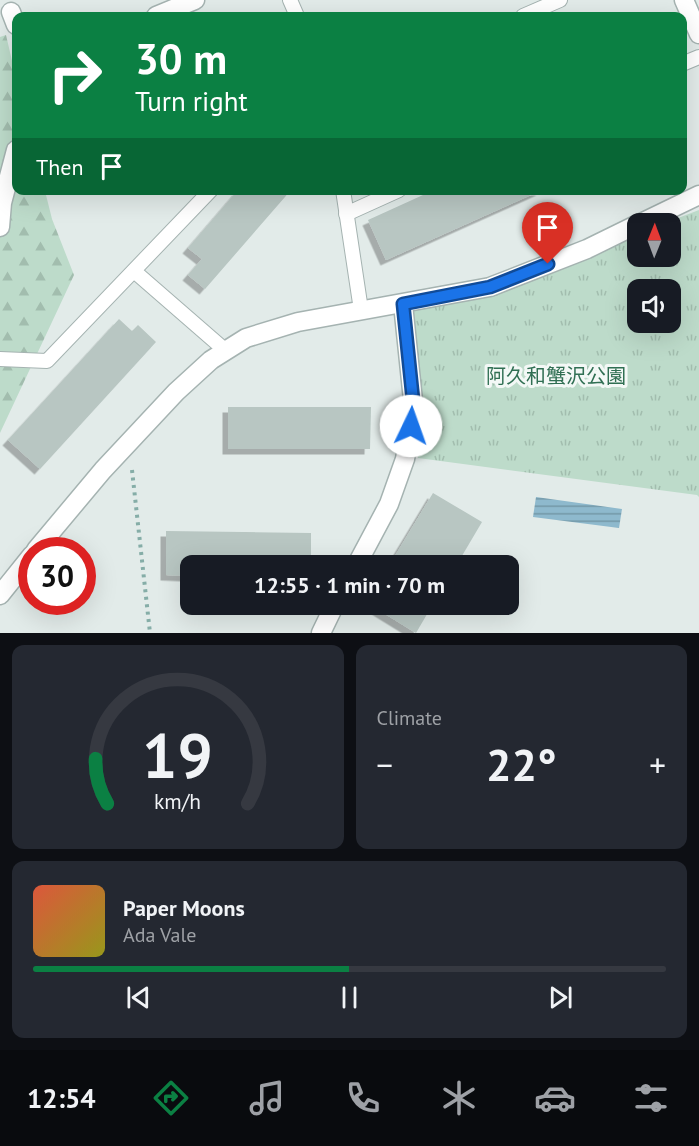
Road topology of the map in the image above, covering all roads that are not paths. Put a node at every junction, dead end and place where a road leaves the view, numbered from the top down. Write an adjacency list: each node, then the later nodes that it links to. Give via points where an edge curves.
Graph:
1 (195, 0): 4 (street)
2 (560, 0): 5 (lane)
3 (684, 0): 6 (street)
4 (166, 12)
5 (532, 12)
6 (699, 34)
7 (12, 165): 14 (street)
8 (206, 195): 16 (lane)
9 (344, 195): 13 (lane)
10 (388, 195): 13 (lane)
11 (699, 195): 12 (street)
12 (661, 213)
13 (346, 214): 18 (lane)
14 (0, 227)
15 (627, 229): 17 (street, via 490,287)
16 (134, 271): 19 (lane); 20 (lane, via 47,361)
17 (403, 304): 18 (street); 22 (street, via 414,410 405,459 389,504)
18 (361, 310): 19 (street, via 288,325 246,338)
19 (226, 351): 21 (street, via 176,392)
20 (0, 359)
21 (47, 537)
22 (362, 555)
23 (18, 570): 24 (street)
24 (3, 586)
25 (330, 615): 26 (street)
26 (321, 633)

